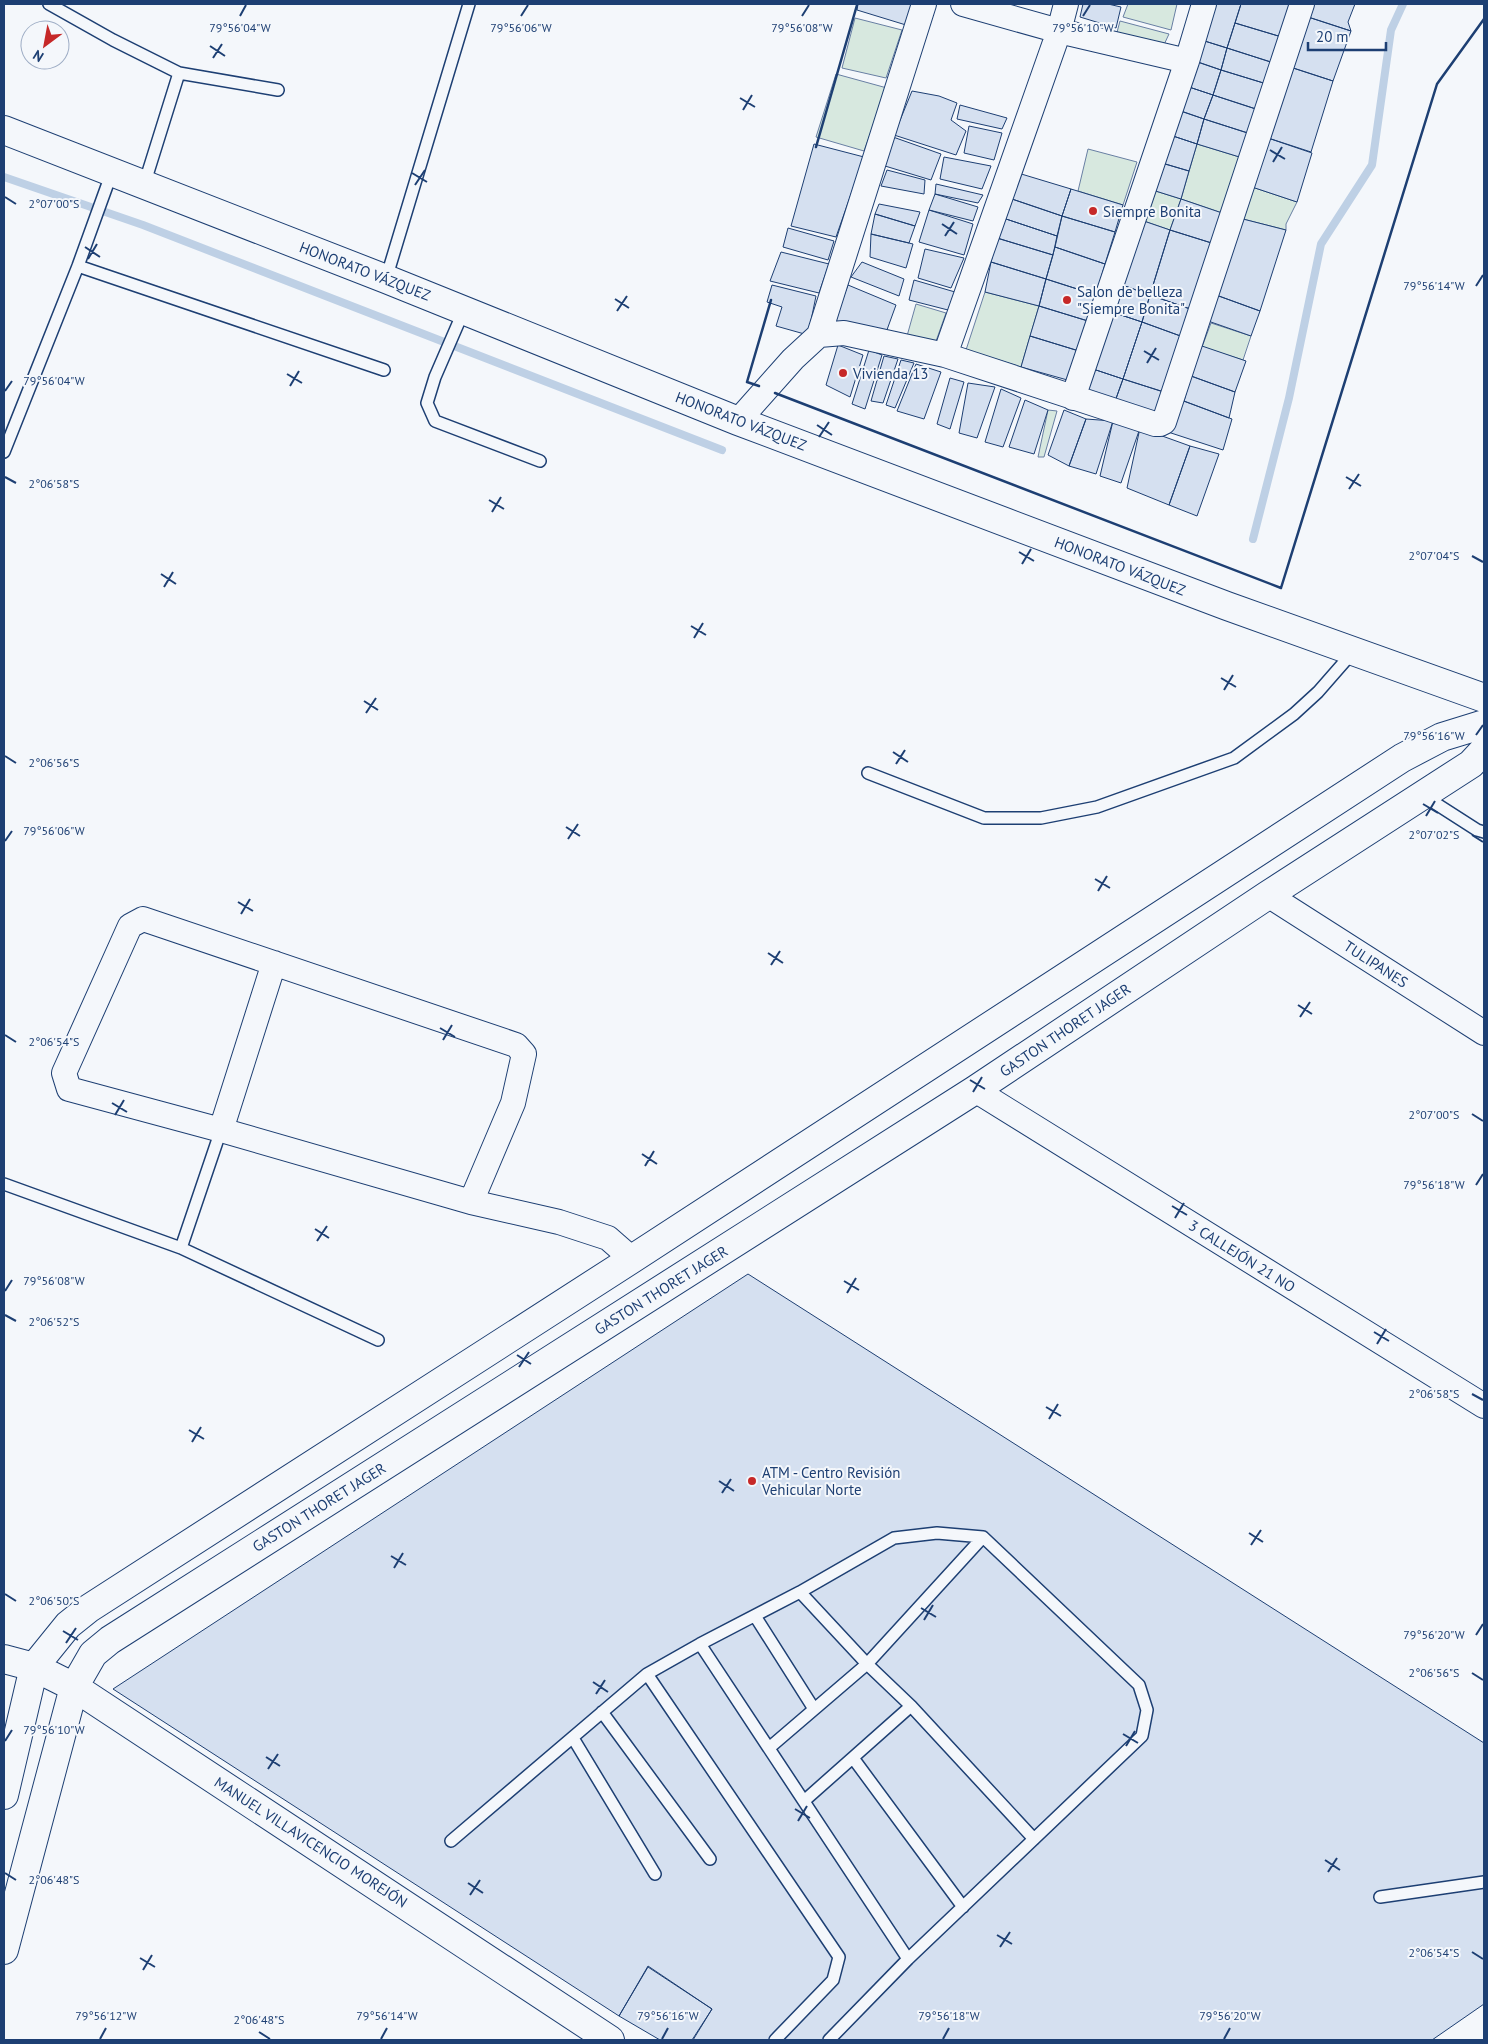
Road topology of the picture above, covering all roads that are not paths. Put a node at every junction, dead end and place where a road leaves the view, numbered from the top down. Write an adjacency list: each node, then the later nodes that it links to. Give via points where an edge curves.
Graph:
1 (49, 4): 10 (lane)
2 (469, 4): 16 (lane)
3 (924, 4): 18 (street)
4 (963, 4): 8 (street)
5 (1066, 4): 8 (street)
6 (1204, 4): 9 (street)
7 (1302, 4): 21 (street, via 1164,422 1155,424)
8 (1059, 31): 9 (street); 19 (street)
9 (1186, 61): 21 (street)
10 (179, 74): 11 (lane); 14 (lane)
11 (278, 90)
12 (4, 130): 13 (street, HONORATO VÁZQUEZ)
13 (112, 172): 14 (street, HONORATO VÁZQUEZ); 15 (lane)
14 (144, 185): 16 (street, HONORATO VÁZQUEZ)
15 (78, 266): 20 (lane); 23 (lane)
16 (386, 279): 17 (street, HONORATO VÁZQUEZ)
17 (464, 310): 22 (street, HONORATO VÁZQUEZ); 24 (lane, via 427,403 435,421)
18 (819, 334): 19 (street, via 844,332); 22 (street)
19 (945, 356): 21 (street)
20 (384, 370)
21 (1074, 398)
22 (738, 421): 25 (street, HONORATO VÁZQUEZ)
23 (4, 452)
24 (540, 461)
25 (1354, 651): 26 (street, HONORATO VÁZQUEZ); 29 (lane, via 1294,714 1234,758 1098,808 1041,818 984,818)
26 (1484, 698)
27 (1484, 724): 40 (street, via 1442,737 1402,758)
28 (1484, 750): 30 (street, GASTON THORET JAGER, via 1472,764)
29 (868, 773)
30 (1422, 795): 31 (lane); 32 (street, GASTON THORET JAGER)
31 (1484, 832)
32 (1268, 894): 34 (street, TULIPANES); 35 (street, GASTON THORET JAGER)
33 (274, 963): 36 (street); 36 (street, via 143,919 136,922 130,926 64,1073 69,1090); 38 (street, via 516,1045 524,1054 513,1103)
34 (1484, 1033)
35 (975, 1090): 42 (street, 3 CALLEJÓN 21 NO); 51 (street, GASTON THORET JAGER, via 110,1640 93,1654)
36 (221, 1130): 38 (street); 39 (lane)
37 (4, 1184): 39 (lane)
38 (472, 1202): 40 (street, via 559,1222 608,1238)
39 (181, 1248): 41 (lane)
40 (632, 1259): 49 (street, via 88,1609 68,1625)
41 (378, 1340)
42 (1484, 1406)
43 (983, 1537): 44 (lane, via 938,1533 894,1538); 48 (lane); 60 (lane, via 1139,1685 1147,1710 1142,1736)
44 (800, 1592): 45 (lane); 48 (lane)
45 (755, 1616): 46 (lane); 53 (lane)
46 (700, 1644): 50 (lane); 56 (lane)
47 (4, 1658): 49 (street, MANUEL VILLAVICENCIO MOREJÓN)
48 (867, 1664): 52 (lane); 53 (lane)
49 (34, 1667): 51 (street, MANUEL VILLAVICENCIO MOREJÓN); 58 (street)
50 (648, 1674): 54 (lane); 70 (lane, via 839,1958 833,1980)
51 (74, 1687): 67 (street, GASTON THORET JAGER); 69 (street, MANUEL VILLAVICENCIO MOREJÓN)
52 (912, 1706): 57 (lane); 60 (lane)
53 (814, 1709): 56 (lane)
54 (602, 1712): 55 (lane); 62 (lane)
55 (572, 1738): 61 (lane); 63 (lane)
56 (769, 1748): 59 (lane)
57 (852, 1758): 59 (lane); 66 (lane)
58 (4, 1795)
59 (804, 1801): 68 (lane)
60 (1034, 1839): 66 (lane)
61 (450, 1841)
62 (710, 1859)
63 (654, 1874)
64 (1484, 1882): 65 (lane)
65 (1380, 1897)
66 (963, 1907): 68 (lane)
67 (4, 1950)
68 (908, 1959): 71 (lane)
69 (610, 2040)
70 (774, 2040)
71 (829, 2040)

